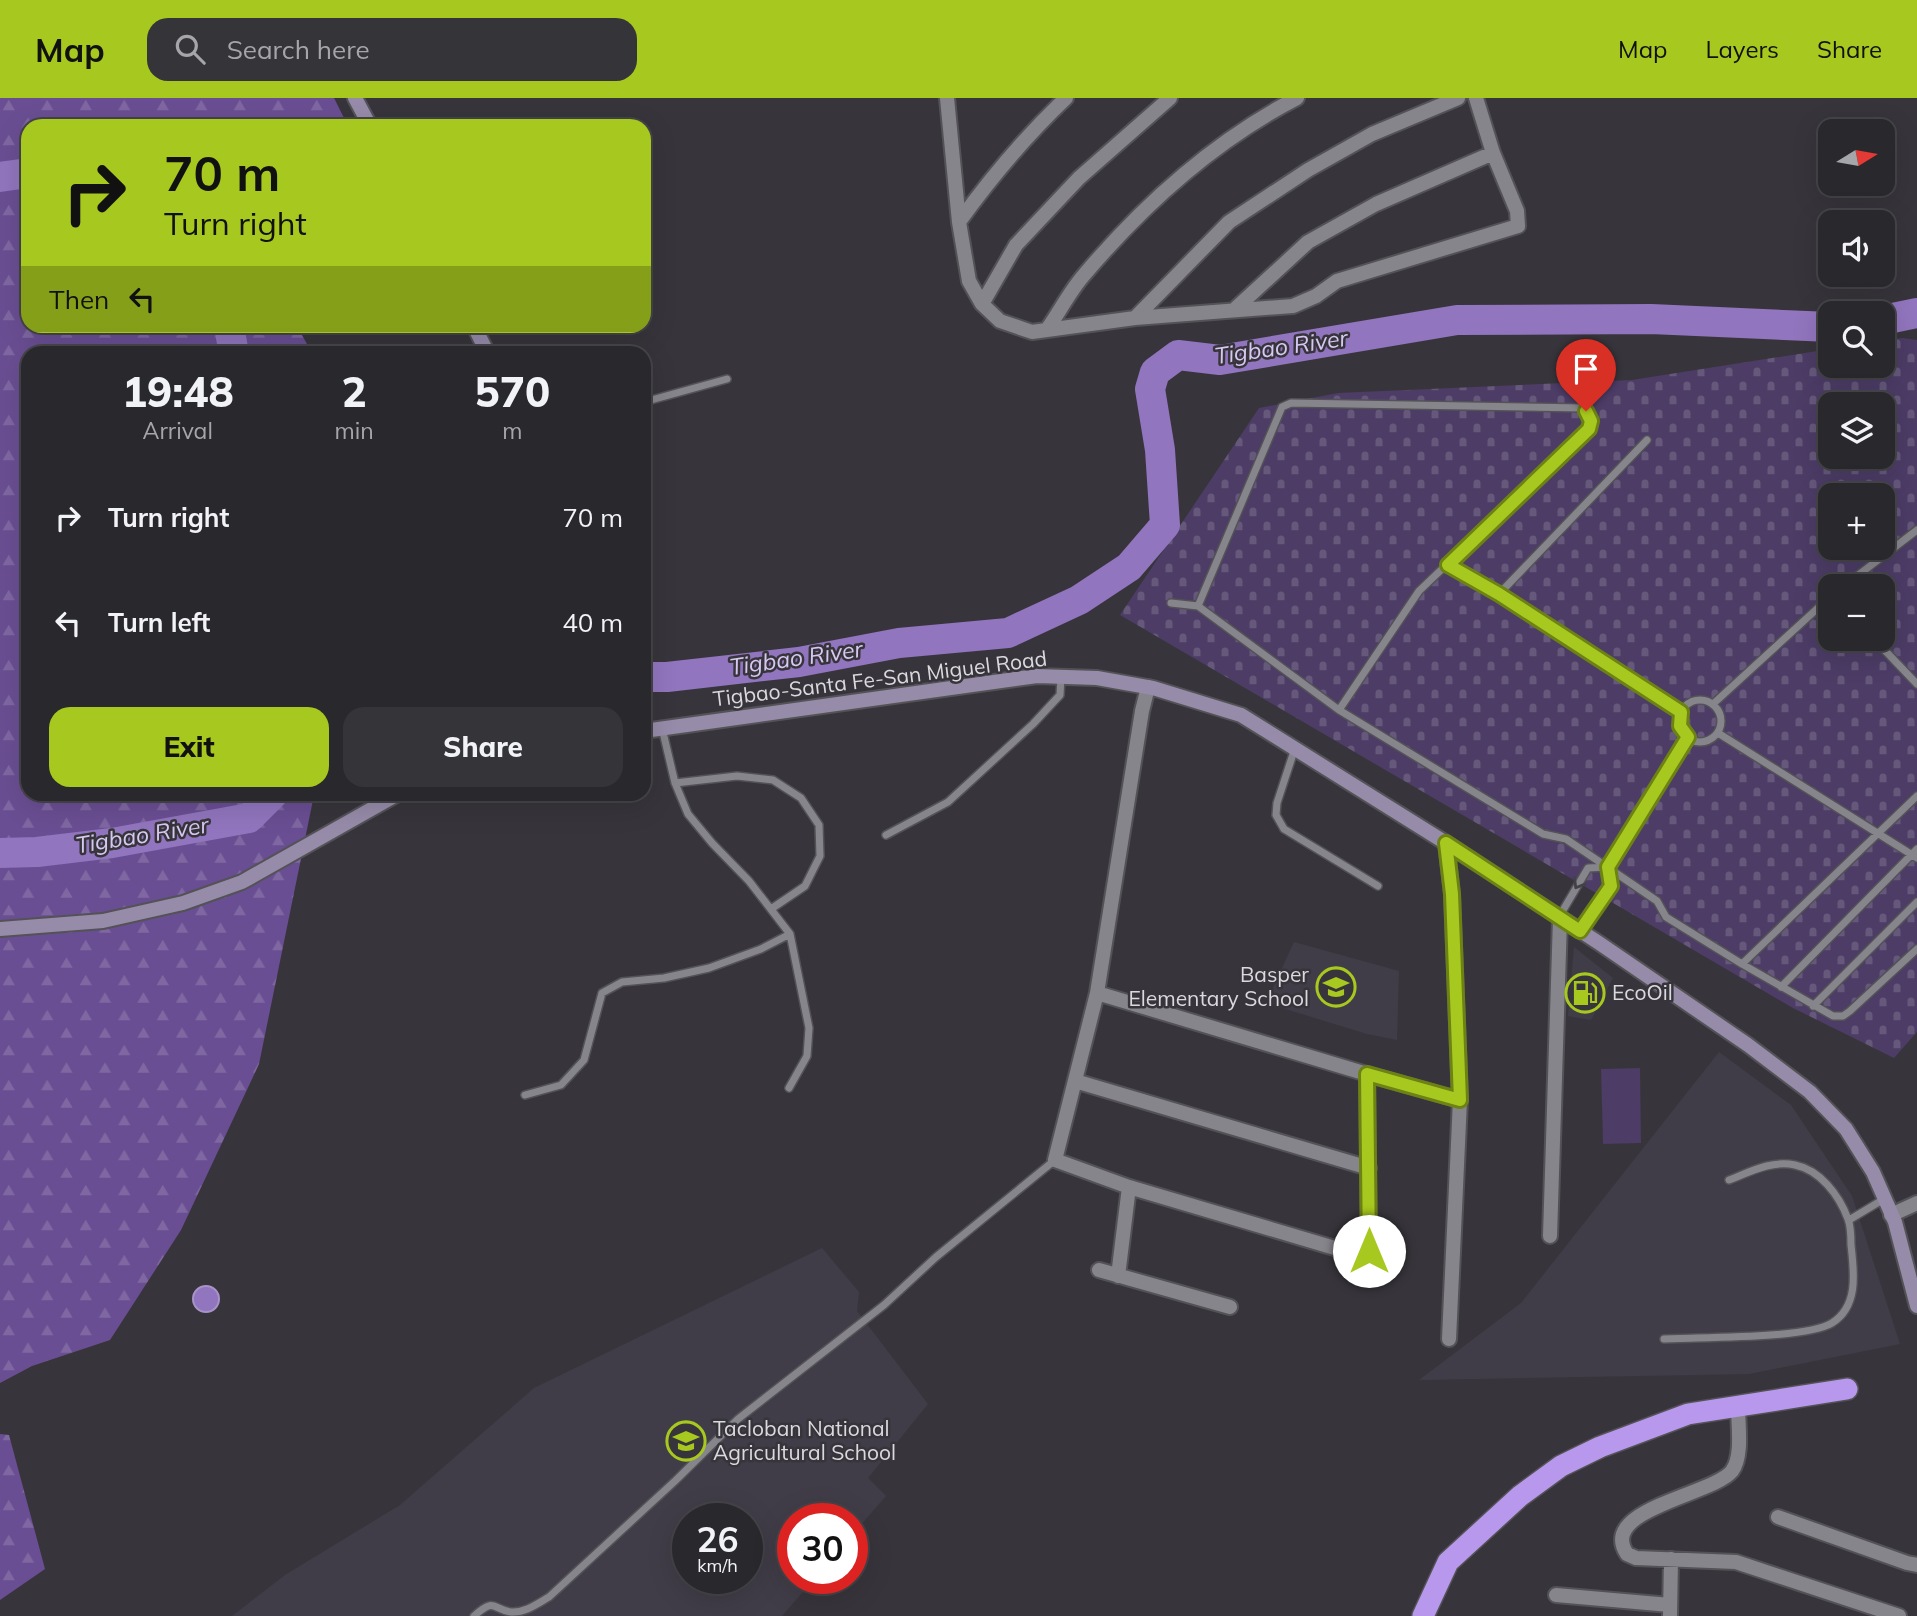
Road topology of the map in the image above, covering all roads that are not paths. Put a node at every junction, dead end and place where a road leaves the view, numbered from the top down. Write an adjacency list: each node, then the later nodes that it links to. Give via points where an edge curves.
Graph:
1 (355, 98): 8 (main road)
2 (947, 98): 10 (street)
3 (1066, 98): 10 (street, via 1024,138)
4 (1170, 98): 11 (street, via 1079,178 1016,245)
5 (1297, 98): 14 (street, via 1189,169 1082,277)
6 (1458, 98): 13 (street, via 1372,134 1229,222)
7 (1476, 98): 9 (street)
8 (366, 119)
9 (1493, 153): 12 (street, via 1376,204 1308,242); 12 (street, via 1517,211 1518,226 1337,281 1293,306)
10 (959, 222): 11 (street, via 969,281)
11 (982, 304): 14 (street, via 1000,321 1032,332)
12 (1234, 310): 13 (street)
13 (1135, 318): 14 (street)
14 (1048, 328)
15 (727, 379): 16 (lane)
16 (651, 400)
17 (1647, 440): 21 (lane)
18 (1917, 530): 20 (lane)
19 (1448, 565): 21 (lane); 23 (lane, via 1589,429 1590,415 1584,408 1291,403 1282,407); 30 (lane, via 1419,592)
20 (1860, 574)
21 (1499, 594): 31 (lane)
22 (1171, 603): 23 (lane)
23 (1198, 606): 30 (lane)
24 (1818, 608): 29 (lane)
25 (1885, 651): 27 (lane)
26 (1061, 677): 28 (main road, Tigbao-Santa Fe-San Miguel Road); 32 (main road, Tigbao-Santa Fe-San Miguel Road, via 1037,676); 41 (lane, via 1060,695 1034,724 948,802)
27 (1917, 684)
28 (1148, 687): 36 (main road, Tigbao-Santa Fe-San Miguel Road, via 1241,715); 55 (street)
29 (1713, 704): 31 (lane, via 1692,701); 34 (lane, via 1720,714)
30 (1339, 710): 44 (lane, via 1543,834 1566,839)
31 (1681, 712): 35 (lane, via 1680,726)
32 (662, 727): 33 (main road, Tigbao-Santa Fe-San Miguel Road); 37 (lane)
33 (651, 729)
34 (1718, 733): 35 (lane, via 1702,741); 40 (lane)
35 (1688, 737): 44 (lane)
36 (1295, 747): 42 (main road, Tigbao-Santa Fe-San Miguel Road); 45 (lane, via 1277,803 1276,815 1284,829)
37 (675, 783): 47 (lane, via 688,814); 47 (lane, via 737,776 772,780 801,798 818,825 820,856 805,886)
38 (1917, 796): 40 (lane)
39 (386, 801): 49 (main road, via 242,882 183,903 103,921)
40 (1877, 833): 43 (lane); 53 (lane)
41 (886, 835)
42 (1446, 843): 48 (main road, Tigbao-Santa Fe-San Miguel Road); 61 (street)
43 (1915, 854): 54 (lane)
44 (1608, 867): 48 (lane, one-way to 48, via 1588,869); 50 (lane, via 1611,886); 53 (lane, via 1657,901 1666,917)
45 (1378, 886)
46 (1917, 902): 56 (lane)
47 (771, 909): 51 (lane)
48 (1559, 918): 50 (main road, Tigbao-Santa Fe-San Miguel Road); 70 (street)
49 (0, 929)
50 (1580, 931): 66 (main road, Tigbao-Santa Fe-San Miguel Road, via 1810,1092 1846,1129)
51 (790, 934): 59 (lane, via 809,1028 807,1056); 60 (lane, via 709,968 622,982 603,993 584,1060 561,1084)
52 (1917, 949): 56 (lane, via 1843,1016)
53 (1742, 964): 54 (lane)
54 (1781, 987): 56 (lane)
55 (1097, 993): 57 (street); 58 (street)
56 (1813, 1006)
57 (1367, 1074): 61 (street); 63 (street)
58 (1075, 1081): 62 (street); 63 (street)
59 (789, 1088)
60 (525, 1095)
61 (1460, 1100): 75 (street)
62 (1055, 1160): 65 (street); 84 (lane, via 884,1305 738,1419 549,1597 528,1609 510,1612 496,1605 484,1607)
63 (1369, 1168): 65 (street, via 1369,1251 1365,1257)
64 (1729, 1180): 69 (lane, via 1770,1164 1814,1170)
65 (1129, 1186): 72 (street)
66 (1884, 1199): 68 (main road, Tigbao-Santa Fe-San Miguel Road); 69 (lane)
67 (1917, 1203): 68 (street)
68 (1891, 1215): 73 (main road, Tigbao-Santa Fe-San Miguel Road)
69 (1849, 1220): 76 (lane, via 1854,1283 1847,1310 1832,1323 1805,1332)
70 (1550, 1236)
71 (1099, 1270): 72 (street)
72 (1118, 1276): 74 (street)
73 (1917, 1306)
74 (1230, 1307)
75 (1449, 1339)
76 (1664, 1339)
77 (1847, 1389): 78 (highway)
78 (1738, 1407): 80 (street, via 1738,1453 1733,1470 1717,1483 1639,1515 1624,1531 1621,1541 1627,1554); 85 (highway, via 1688,1414 1562,1466 1520,1496 1448,1562)
79 (1778, 1517): 81 (street)
80 (1671, 1559): 83 (street); 86 (street, via 1736,1562)
81 (1917, 1565)
82 (1556, 1595): 83 (street)
83 (1670, 1611)
84 (474, 1616)
85 (1423, 1616)
86 (1899, 1616)

